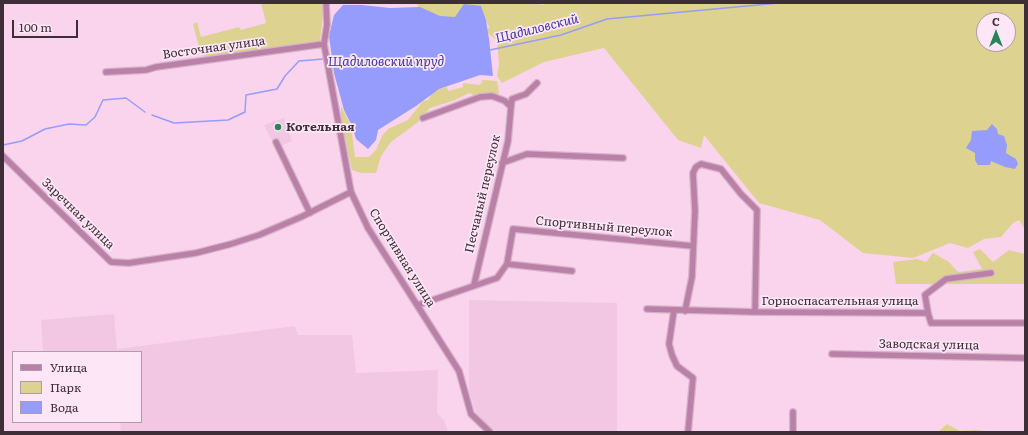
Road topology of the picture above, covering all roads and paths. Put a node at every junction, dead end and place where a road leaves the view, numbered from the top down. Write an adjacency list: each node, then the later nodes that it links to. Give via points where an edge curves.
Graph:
1 (326, 3): 2 (street, Спортивная улица, via 327,25)
2 (324, 44): 3 (street, Восточная улица, via 146,70); 11 (street, Спортивная улица)
3 (106, 72)
4 (536, 83): 5 (street, via 526,94 512,99)
5 (511, 107): 6 (street, via 505,101 492,96 480,97); 10 (street, Песчаный переулок, via 508,141)
6 (423, 118)
7 (276, 142): 12 (street)
8 (3, 156): 12 (street, Заречная улица, via 111,262 129,263 196,253 259,235)
9 (623, 158): 10 (street, via 527,154)
10 (502, 163): 17 (street, Песчаный переулок)
11 (351, 192): 12 (street, Заречная улица); 18 (street, Спортивная улица, via 368,228)
12 (310, 213)
13 (693, 246): 14 (street, Спортивный переулок, via 513,230); 21 (street, via 692,277); 22 (street, via 696,211 693,173 701,164 721,169 757,210)
14 (507, 264): 15 (street); 17 (street, via 497,278)
15 (572, 271)
16 (991, 273): 23 (street, via 946,279 925,295)
17 (474, 284): 18 (street)
18 (418, 305): 28 (street, Спортивная улица, via 458,371 471,414)
19 (647, 309): 20 (street, Горноспасательная улица)
20 (674, 310): 21 (street, Горноспасательная улица); 29 (street, via 669,344 672,356 677,366 693,378)
21 (685, 311): 22 (street, Горноспасательная улица)
22 (755, 312): 23 (street, Горноспасательная улица)
23 (928, 312): 24 (street, Горноспасательная улица, via 931,323)
24 (1025, 323)
25 (832, 354): 26 (street, Заводская улица)
26 (1025, 358)
27 (793, 412): 30 (street)
28 (490, 432)
29 (688, 432)
30 (793, 432)

